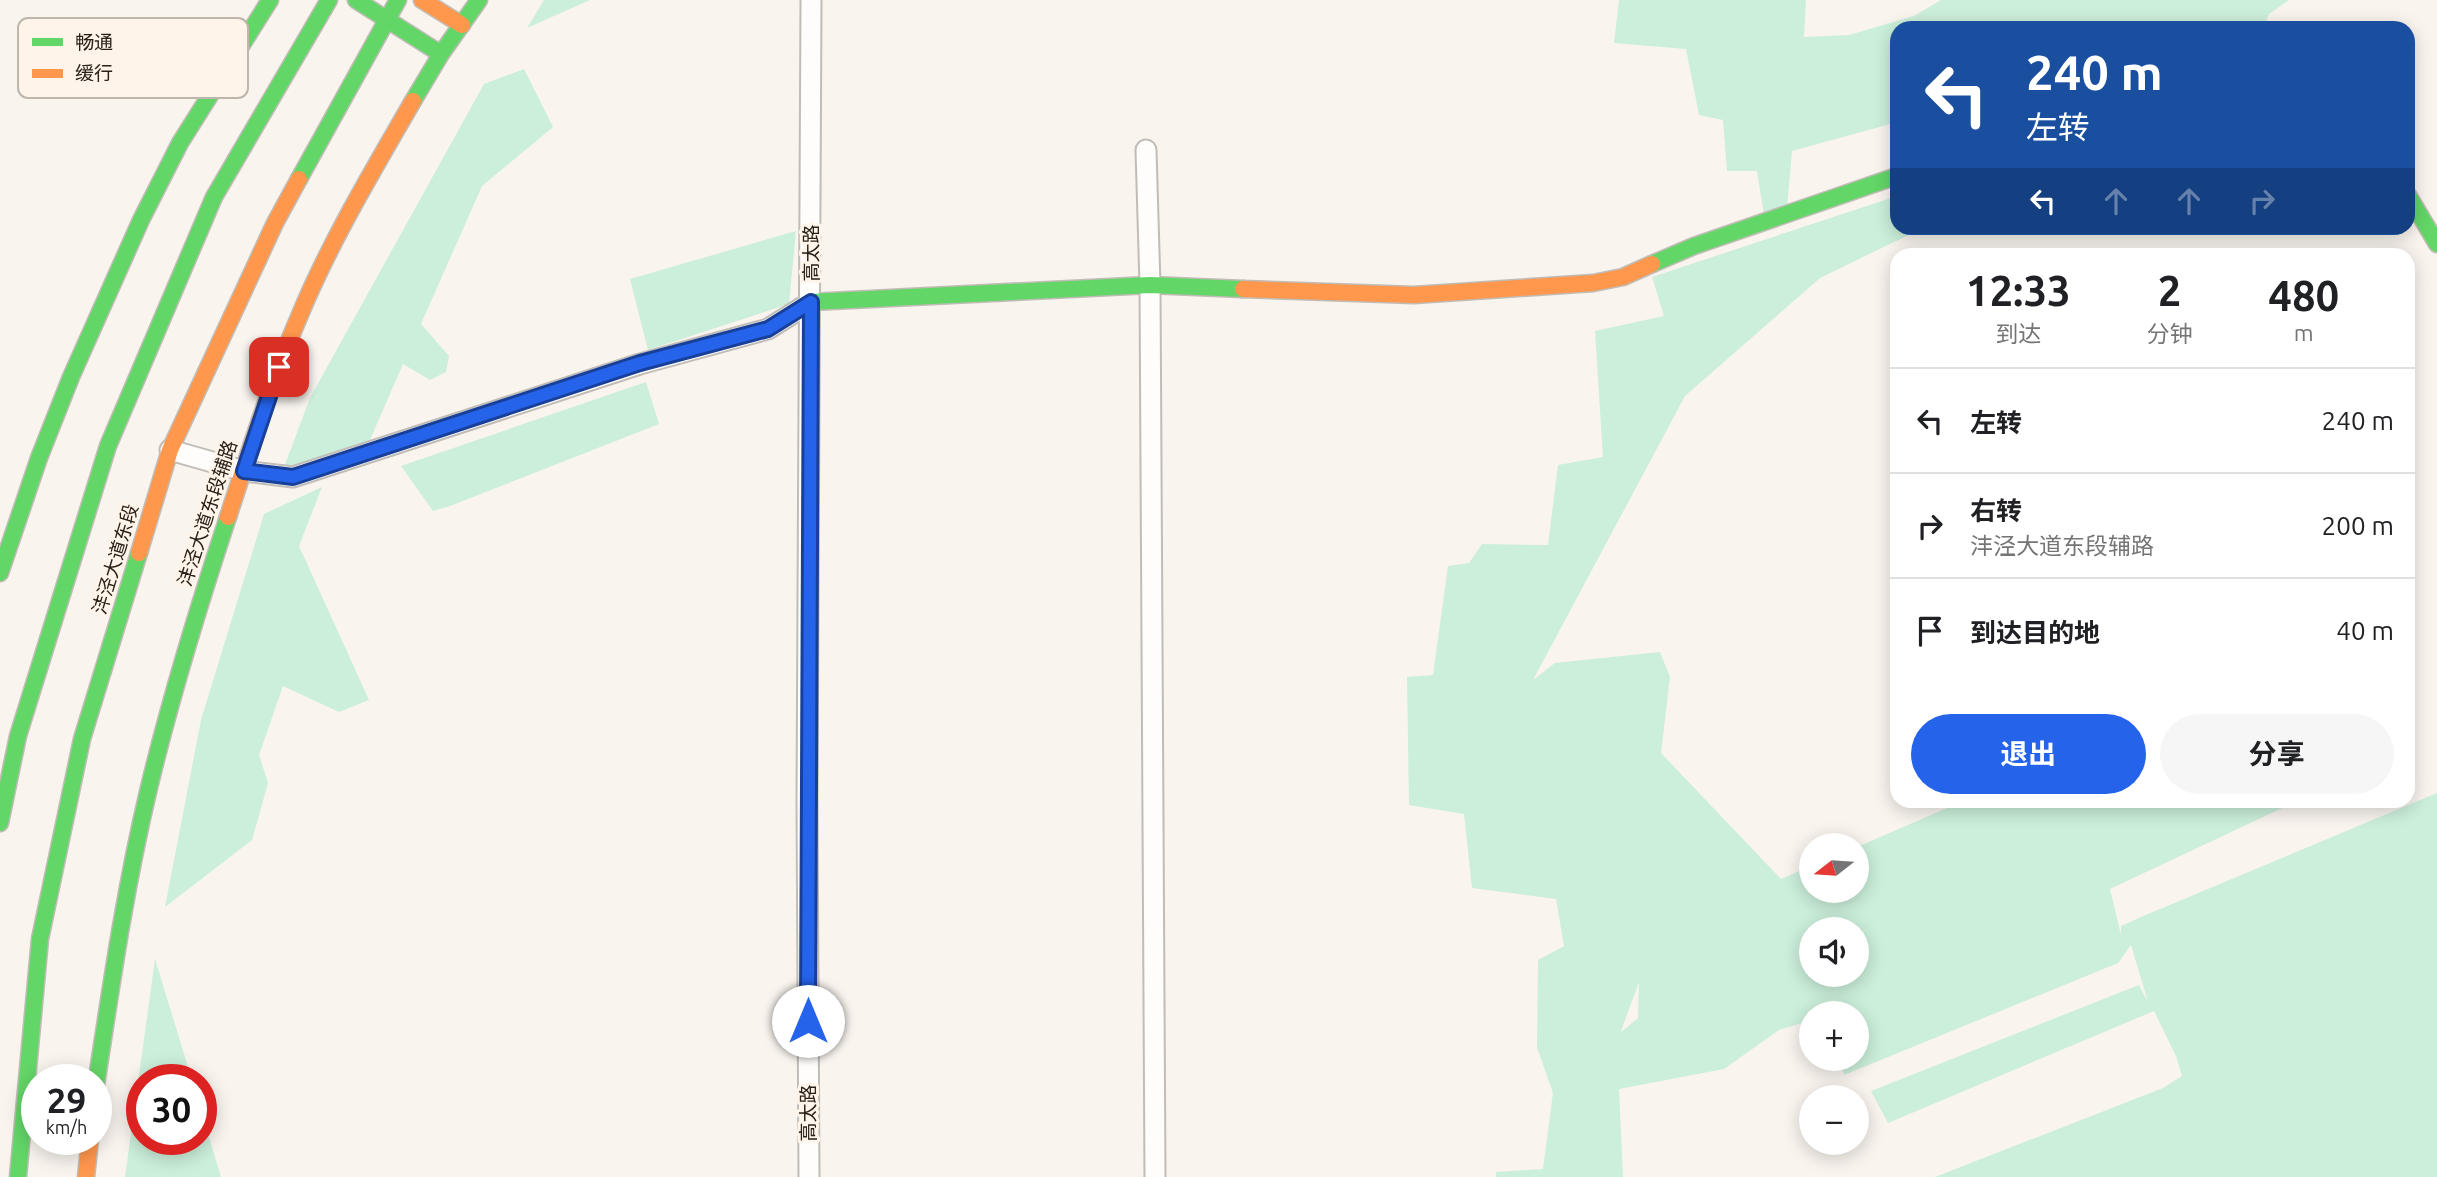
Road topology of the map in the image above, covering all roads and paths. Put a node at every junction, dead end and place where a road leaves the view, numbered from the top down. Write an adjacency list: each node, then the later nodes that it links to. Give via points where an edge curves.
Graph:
1 (270, 0): 10 (street)
2 (329, 0): 22 (street, 沣泾大道东段, via 214,197 108,446 18,736)
3 (356, 0): 8 (street)
4 (398, 0): 8 (street, 沣泾大道东段)
5 (422, 0): 9 (street)
6 (479, 0): 9 (street, 沣泾大道东段辅路)
7 (811, 0): 18 (street, 高太路)
8 (387, 19): 11 (street); 19 (street, 沣泾大道东段, via 275,223)
9 (462, 25): 11 (street, 沣泾大道东段辅路)
10 (248, 35)
11 (441, 54): 20 (street, 沣泾大道东段辅路, via 384,147 322,266 279,367)
12 (208, 98): 21 (street, via 180,143 131,242 71,377)
13 (1146, 150): 17 (street)
14 (1890, 178): 17 (street, via 1694,246 1623,278 1593,283 1414,295)
15 (2415, 207): 16 (street)
16 (2437, 244)
17 (1150, 285): 18 (street); 28 (street)
18 (811, 302): 20 (street, via 768,329 640,363 293,477); 27 (street, 高太路)
19 (170, 450): 20 (street); 25 (street, 沣泾大道东段, via 82,739 54,872 40,939)
20 (244, 471): 23 (street, 沣泾大道东段辅路, via 191,630 148,793)
21 (0, 573)
22 (0, 823)
23 (99, 1064)
24 (88, 1155): 26 (street)
25 (18, 1177)
26 (86, 1177)
27 (808, 1177)
28 (1155, 1177)

